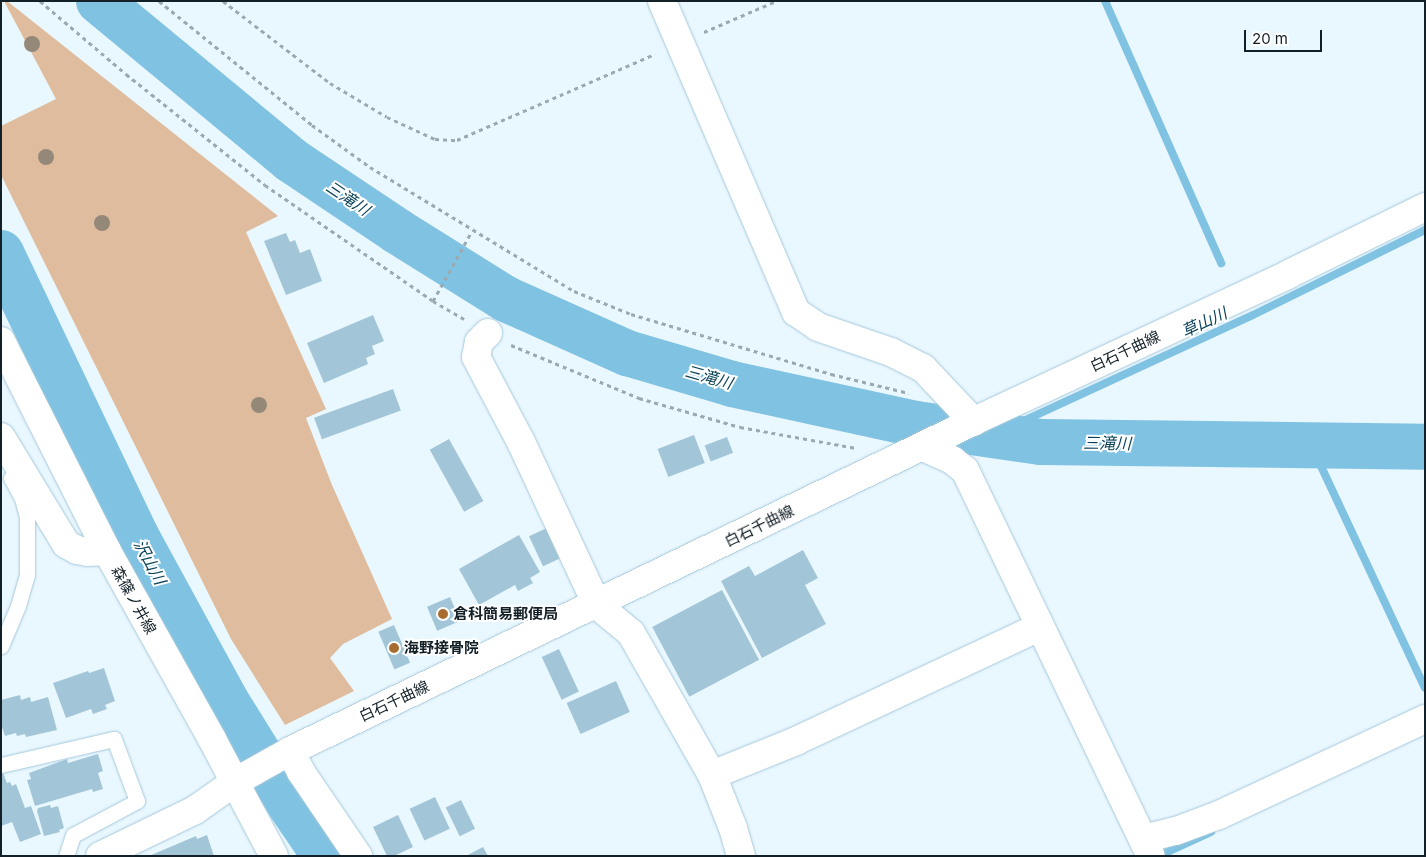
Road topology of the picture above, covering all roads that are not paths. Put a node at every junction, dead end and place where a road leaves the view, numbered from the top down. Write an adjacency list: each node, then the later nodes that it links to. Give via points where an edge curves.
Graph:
1 (662, 1): 5 (street, via 796,312 818,327 891,352 923,368)
2 (1425, 207): 5 (street, 白石千曲線)
3 (488, 333): 10 (street, via 479,342 476,357 522,442)
4 (1, 341): 9 (street, 森篠ノ井線)
5 (971, 423): 7 (street, 白石千曲線)
6 (1, 437): 9 (street, via 66,544 88,552)
7 (922, 447): 10 (street, 白石千曲線); 11 (street, via 952,460 965,470)
8 (1, 461): 12 (lane, via 22,498 27,517 27,574)
9 (107, 551): 17 (street, 森篠ノ井線)
10 (597, 605): 14 (street, 白石千曲線); 16 (street, via 631,633)
11 (1039, 626): 16 (street, via 796,741); 18 (street)
12 (1, 646)
13 (1425, 719): 18 (street)
14 (288, 752): 17 (street, 白石千曲線); 22 (street)
15 (1, 765): 19 (lane, via 114,739 137,801 73,835)
16 (712, 775): 23 (street)
17 (238, 780): 20 (street, 白石千曲線, via 195,810); 21 (street, 森篠ノ井線)
18 (1147, 847)
19 (66, 856)
20 (100, 856)
21 (274, 856)
22 (358, 856)
23 (741, 856)

